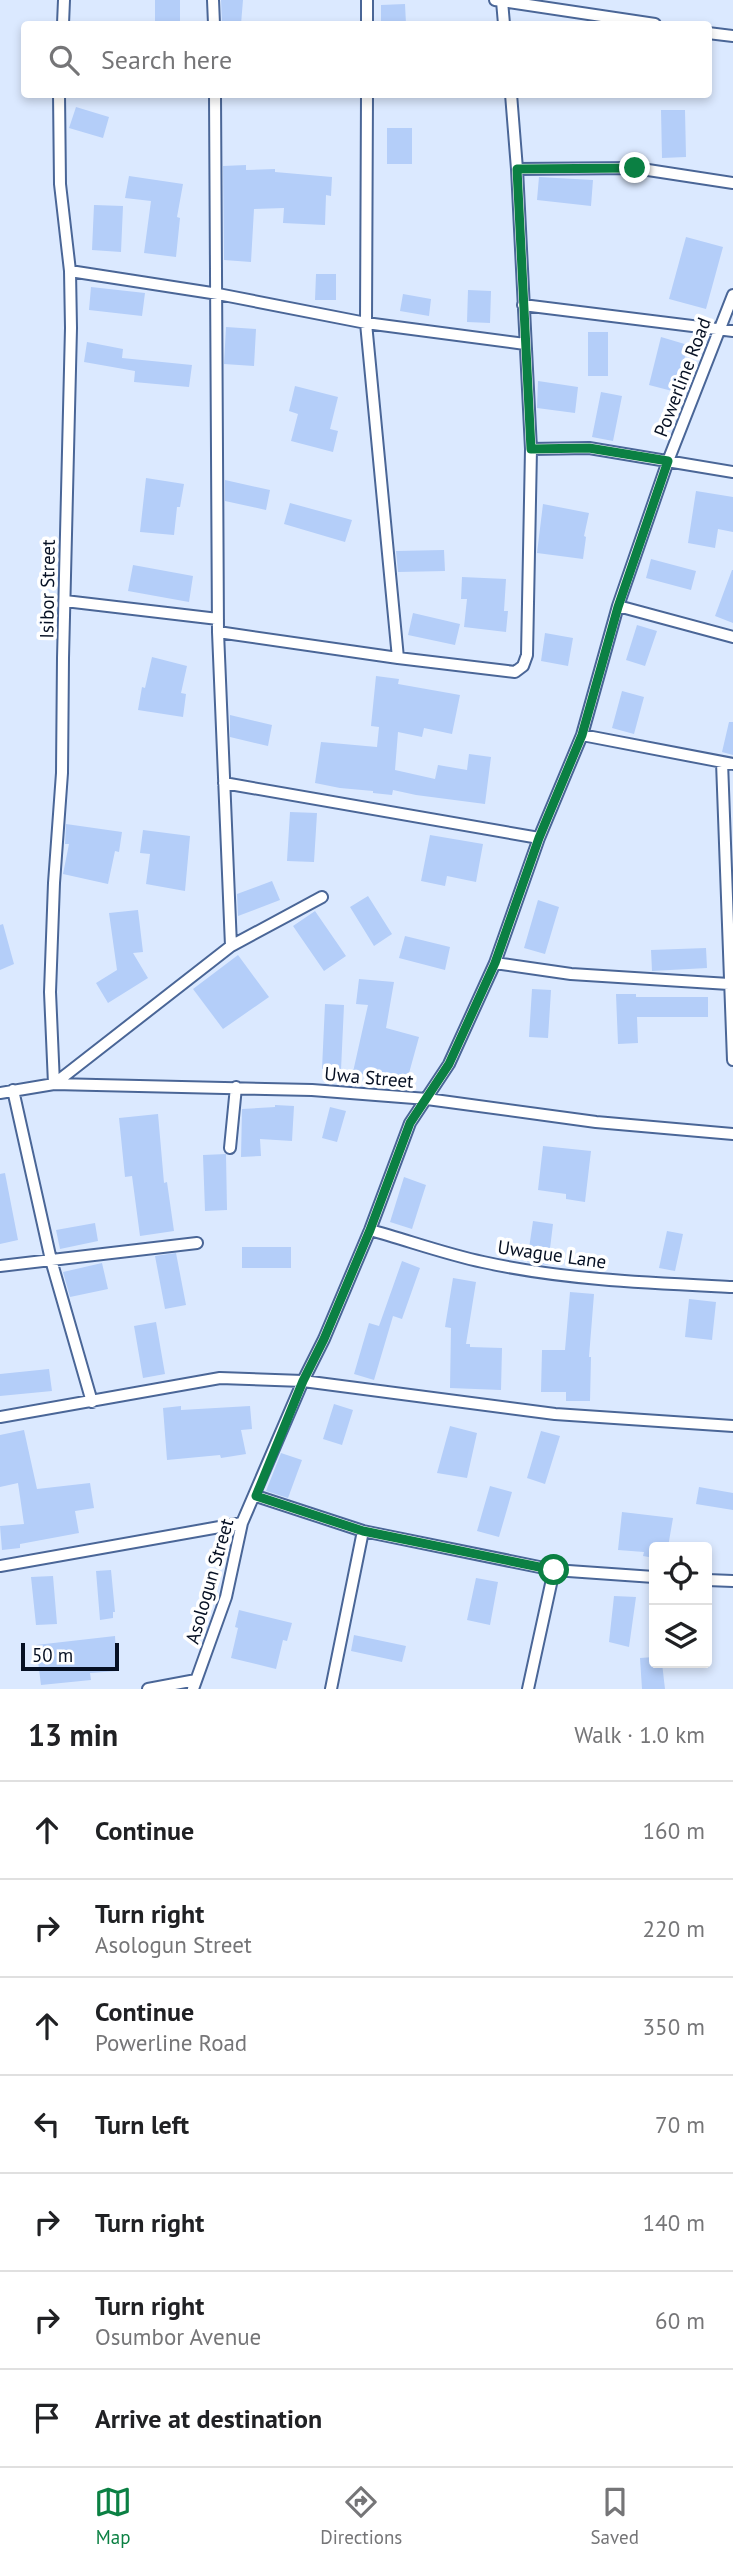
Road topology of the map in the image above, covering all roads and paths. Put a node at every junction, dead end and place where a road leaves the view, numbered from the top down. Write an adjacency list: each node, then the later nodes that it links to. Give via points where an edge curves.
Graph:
1 (64, 0): 5 (street)
2 (213, 0): 6 (street)
3 (367, 0): 7 (street)
4 (499, 1): 8 (street); 9 (street)
5 (63, 21)
6 (214, 21)
7 (367, 21)
8 (504, 21)
9 (635, 21)
10 (712, 33): 11 (street)
11 (733, 36)
12 (59, 98): 18 (street, Isibor Street, via 60,184)
13 (215, 98): 19 (street)
14 (367, 98): 22 (street)
15 (511, 98): 16 (street)
16 (517, 169): 17 (street, via 635,168); 21 (street)
17 (733, 183)
18 (70, 271): 19 (street); 29 (street, Isibor Street)
19 (218, 294): 22 (street); 31 (street)
20 (733, 295): 23 (street, Powerline Road)
21 (523, 306): 23 (street); 25 (street)
22 (366, 323): 25 (street); 34 (street)
23 (719, 329): 24 (street); 27 (street, Powerline Road)
24 (733, 331)
25 (524, 344): 26 (street)
26 (531, 449): 27 (street, via 589,448); 34 (street, via 527,655 523,666 515,672)
27 (668, 461): 28 (street); 30 (street, Powerline Road)
28 (733, 472)
29 (65, 601): 31 (street); 44 (street, Isibor Street, via 62,774 50,992)
30 (618, 607): 33 (street); 35 (street, Powerline Road)
31 (218, 619): 32 (street)
32 (218, 632): 34 (street); 37 (street)
33 (733, 637)
34 (398, 658)
35 (582, 735): 36 (street); 38 (street, Powerline Road)
36 (728, 763): 42 (street)
37 (224, 783): 38 (street); 40 (street)
38 (539, 838): 41 (street, Powerline Road)
39 (322, 897): 40 (street)
40 (231, 946): 44 (street)
41 (495, 963): 42 (street, via 571,974); 48 (street, Powerline Road, via 449,1064)
42 (729, 984): 43 (street)
43 (733, 1060)
44 (54, 1084): 45 (street, Uwa Street); 46 (street, Uwa Street)
45 (236, 1087): 48 (street, Uwa Street); 50 (street)
46 (13, 1090): 47 (street, Uwa Street); 53 (street)
47 (0, 1093)
48 (427, 1099): 49 (street, Uwa Street, via 596,1122); 51 (street, Asologun Street, via 410,1123)
49 (733, 1134)
50 (230, 1148)
51 (370, 1230): 55 (street, Uwague Lane, via 482,1262 560,1275); 56 (street, Asologun Street)
52 (197, 1243): 53 (street)
53 (51, 1260): 54 (street); 57 (street)
54 (0, 1266)
55 (733, 1287)
56 (303, 1381): 57 (street, via 220,1378); 59 (street, via 555,1414); 60 (street, Asologun Street)
57 (92, 1402): 58 (street)
58 (0, 1417)
59 (733, 1426)
60 (256, 1496): 61 (street, Asologun Street); 62 (street)
61 (242, 1523): 63 (street); 68 (street, Asologun Street, via 226,1597)
62 (363, 1531): 64 (street); 70 (street)
63 (0, 1566)
64 (554, 1570): 65 (street); 71 (street)
65 (649, 1577)
66 (712, 1580): 67 (street)
67 (733, 1581)
68 (195, 1685): 69 (street)
69 (148, 1689)
70 (331, 1689)
71 (528, 1689)

